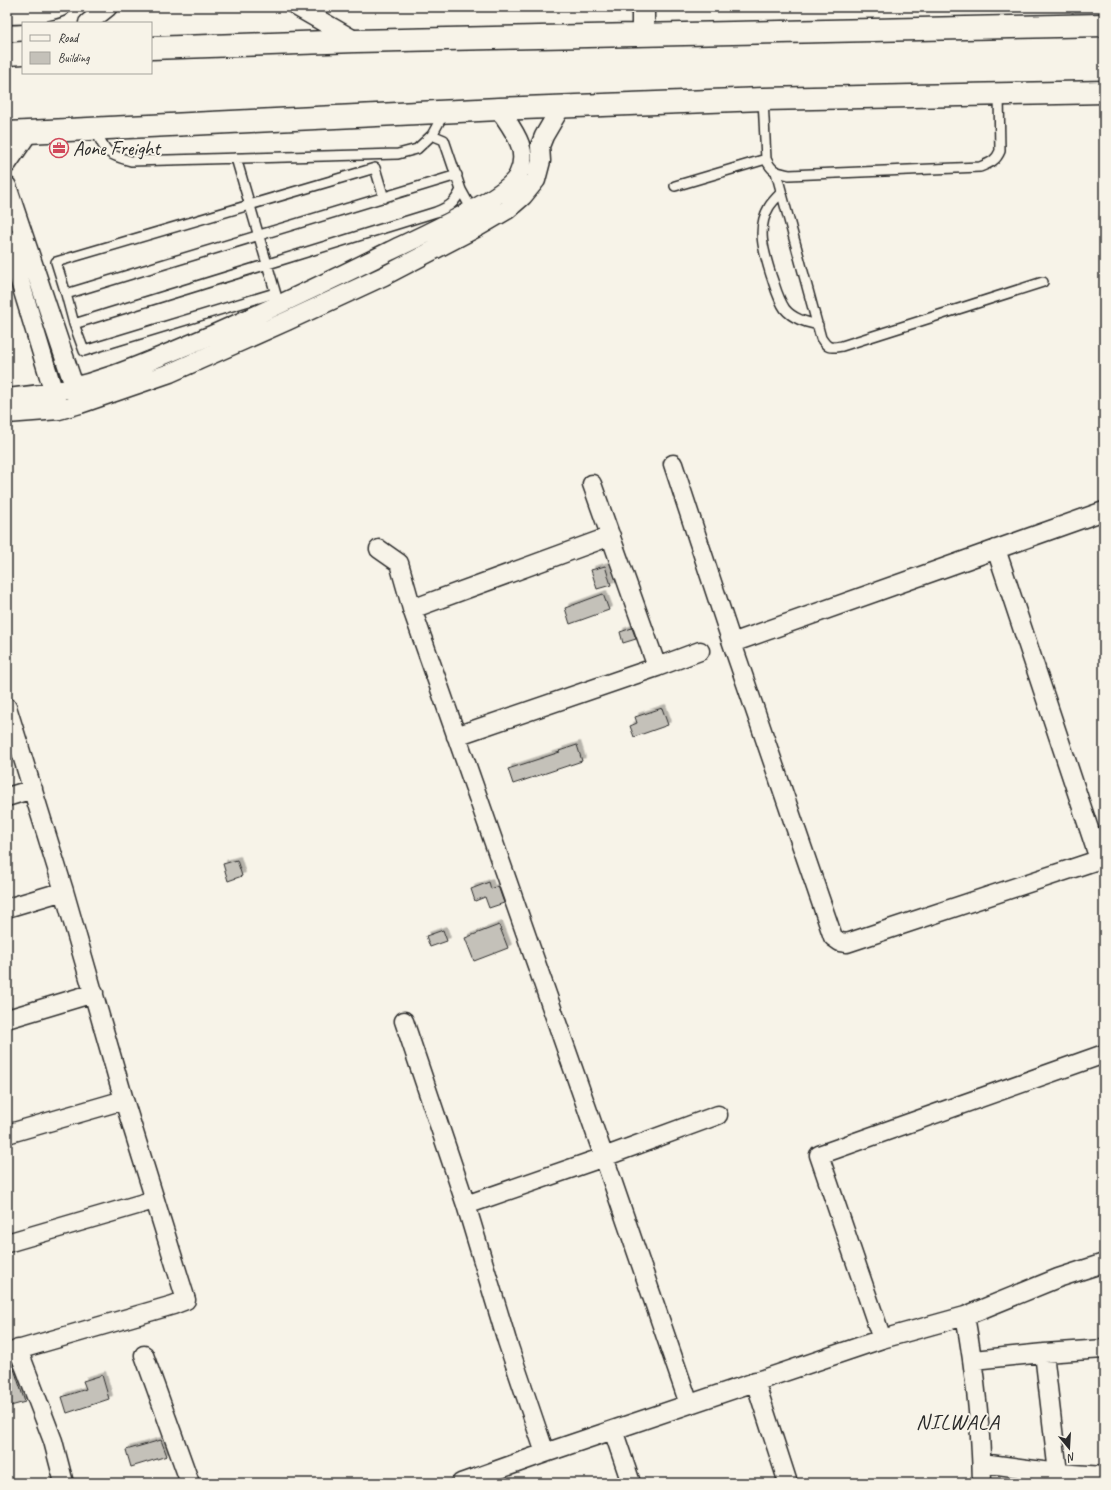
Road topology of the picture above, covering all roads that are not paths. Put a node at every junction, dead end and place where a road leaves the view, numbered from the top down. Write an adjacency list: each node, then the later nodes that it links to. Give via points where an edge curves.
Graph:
1 (61, 7): 5 (street, via 24,15)
2 (108, 7): 6 (street)
3 (297, 7): 9 (street)
4 (644, 7): 8 (main road)
5 (7, 15)
6 (89, 22)
7 (1104, 25): 8 (main road)
8 (643, 36): 9 (main road)
9 (356, 41): 10 (main road)
10 (152, 48)
11 (22, 53): 12 (main road)
12 (7, 54)
13 (1104, 92): 14 (main road)
14 (999, 95): 15 (main road); 28 (lane, via 1000,151 992,163 980,167 790,175)
15 (763, 100): 16 (main road); 25 (lane)
16 (561, 106): 17 (main road); 46 (street, via 540,146 541,161 536,180 507,210 384,276 170,373)
17 (499, 109): 18 (main road); 36 (street, via 521,144 522,165 518,176 507,188)
18 (444, 112): 19 (main road); 22 (lane)
19 (94, 129): 20 (main road); 24 (lane, via 105,151 114,157 131,161)
20 (29, 132): 21 (main road); 26 (street)
21 (7, 133)
22 (432, 134): 23 (lane, via 417,149 398,154); 29 (lane, via 444,140)
23 (376, 155): 24 (lane); 27 (lane)
24 (236, 158): 35 (lane)
25 (766, 159): 28 (lane); 31 (lane)
26 (7, 164)
27 (375, 168): 34 (lane); 35 (lane)
28 (776, 172): 33 (lane)
29 (457, 175): 32 (lane); 34 (lane)
30 (7, 186): 37 (street)
31 (675, 186)
32 (462, 190): 36 (lane); 39 (lane, via 450,207)
33 (781, 193): 44 (lane); 44 (lane, via 769,206 766,214 762,229 762,245 778,297 786,310 797,318)
34 (384, 198): 38 (lane)
35 (250, 205): 38 (lane); 41 (lane, via 56,262)
36 (472, 210): 42 (street)
37 (12, 236): 45 (street); 46 (street)
38 (258, 236): 39 (lane); 41 (lane)
39 (266, 264): 42 (lane); 43 (lane)
40 (1043, 282): 44 (lane, via 842,346 831,348 825,345)
41 (66, 294): 43 (lane)
42 (277, 299): 43 (lane, via 84,351); 46 (street, via 170,353 116,374)
43 (74, 324)
44 (818, 325)
45 (54, 391): 46 (street); 47 (street); 48 (street)
46 (77, 396): 48 (street)
47 (7, 398)
48 (59, 410): 49 (street)
49 (7, 414)
50 (673, 464): 57 (street)
51 (592, 484): 53 (street)
52 (1104, 511): 55 (street)
53 (611, 536): 56 (street); 59 (street)
54 (379, 549): 56 (street, via 399,564)
55 (996, 550): 57 (street); 64 (street)
56 (412, 609): 61 (street)
57 (732, 643): 64 (street, via 834,937 840,942 847,943)
58 (700, 651): 59 (street)
59 (658, 667): 61 (street)
60 (7, 707): 62 (street)
61 (456, 736): 74 (street)
62 (33, 789): 63 (street); 65 (street)
63 (7, 797)
64 (1102, 859)
65 (64, 891): 66 (street); 67 (street)
66 (7, 908)
67 (94, 993): 68 (street); 71 (street)
68 (7, 1019)
69 (404, 1021): 76 (street)
70 (1104, 1054): 80 (street, via 818,1155)
71 (124, 1100): 73 (street); 75 (street)
72 (718, 1115): 74 (street)
73 (7, 1134)
74 (604, 1157): 76 (street); 87 (street)
75 (154, 1200): 77 (street); 82 (street, via 186,1300)
76 (466, 1204): 89 (street)
77 (7, 1243)
78 (1104, 1263): 79 (street, via 1058,1278)
79 (966, 1316): 80 (street); 85 (street)
80 (882, 1339): 86 (street)
81 (1104, 1349): 83 (street)
82 (13, 1351): 94 (street, via 53,1441)
83 (1044, 1353): 85 (street); 92 (street)
84 (144, 1355): 95 (street)
85 (973, 1360): 90 (street)
86 (755, 1381): 87 (street); 97 (street)
87 (689, 1404): 88 (street)
88 (613, 1430): 89 (street); 96 (street)
89 (544, 1452): 93 (street)
90 (982, 1463): 92 (street); 98 (street)
91 (1104, 1476): 92 (street)
92 (1058, 1478)
93 (471, 1481)
94 (64, 1483)
95 (190, 1483)
96 (631, 1483)
97 (788, 1483)
98 (982, 1483)

